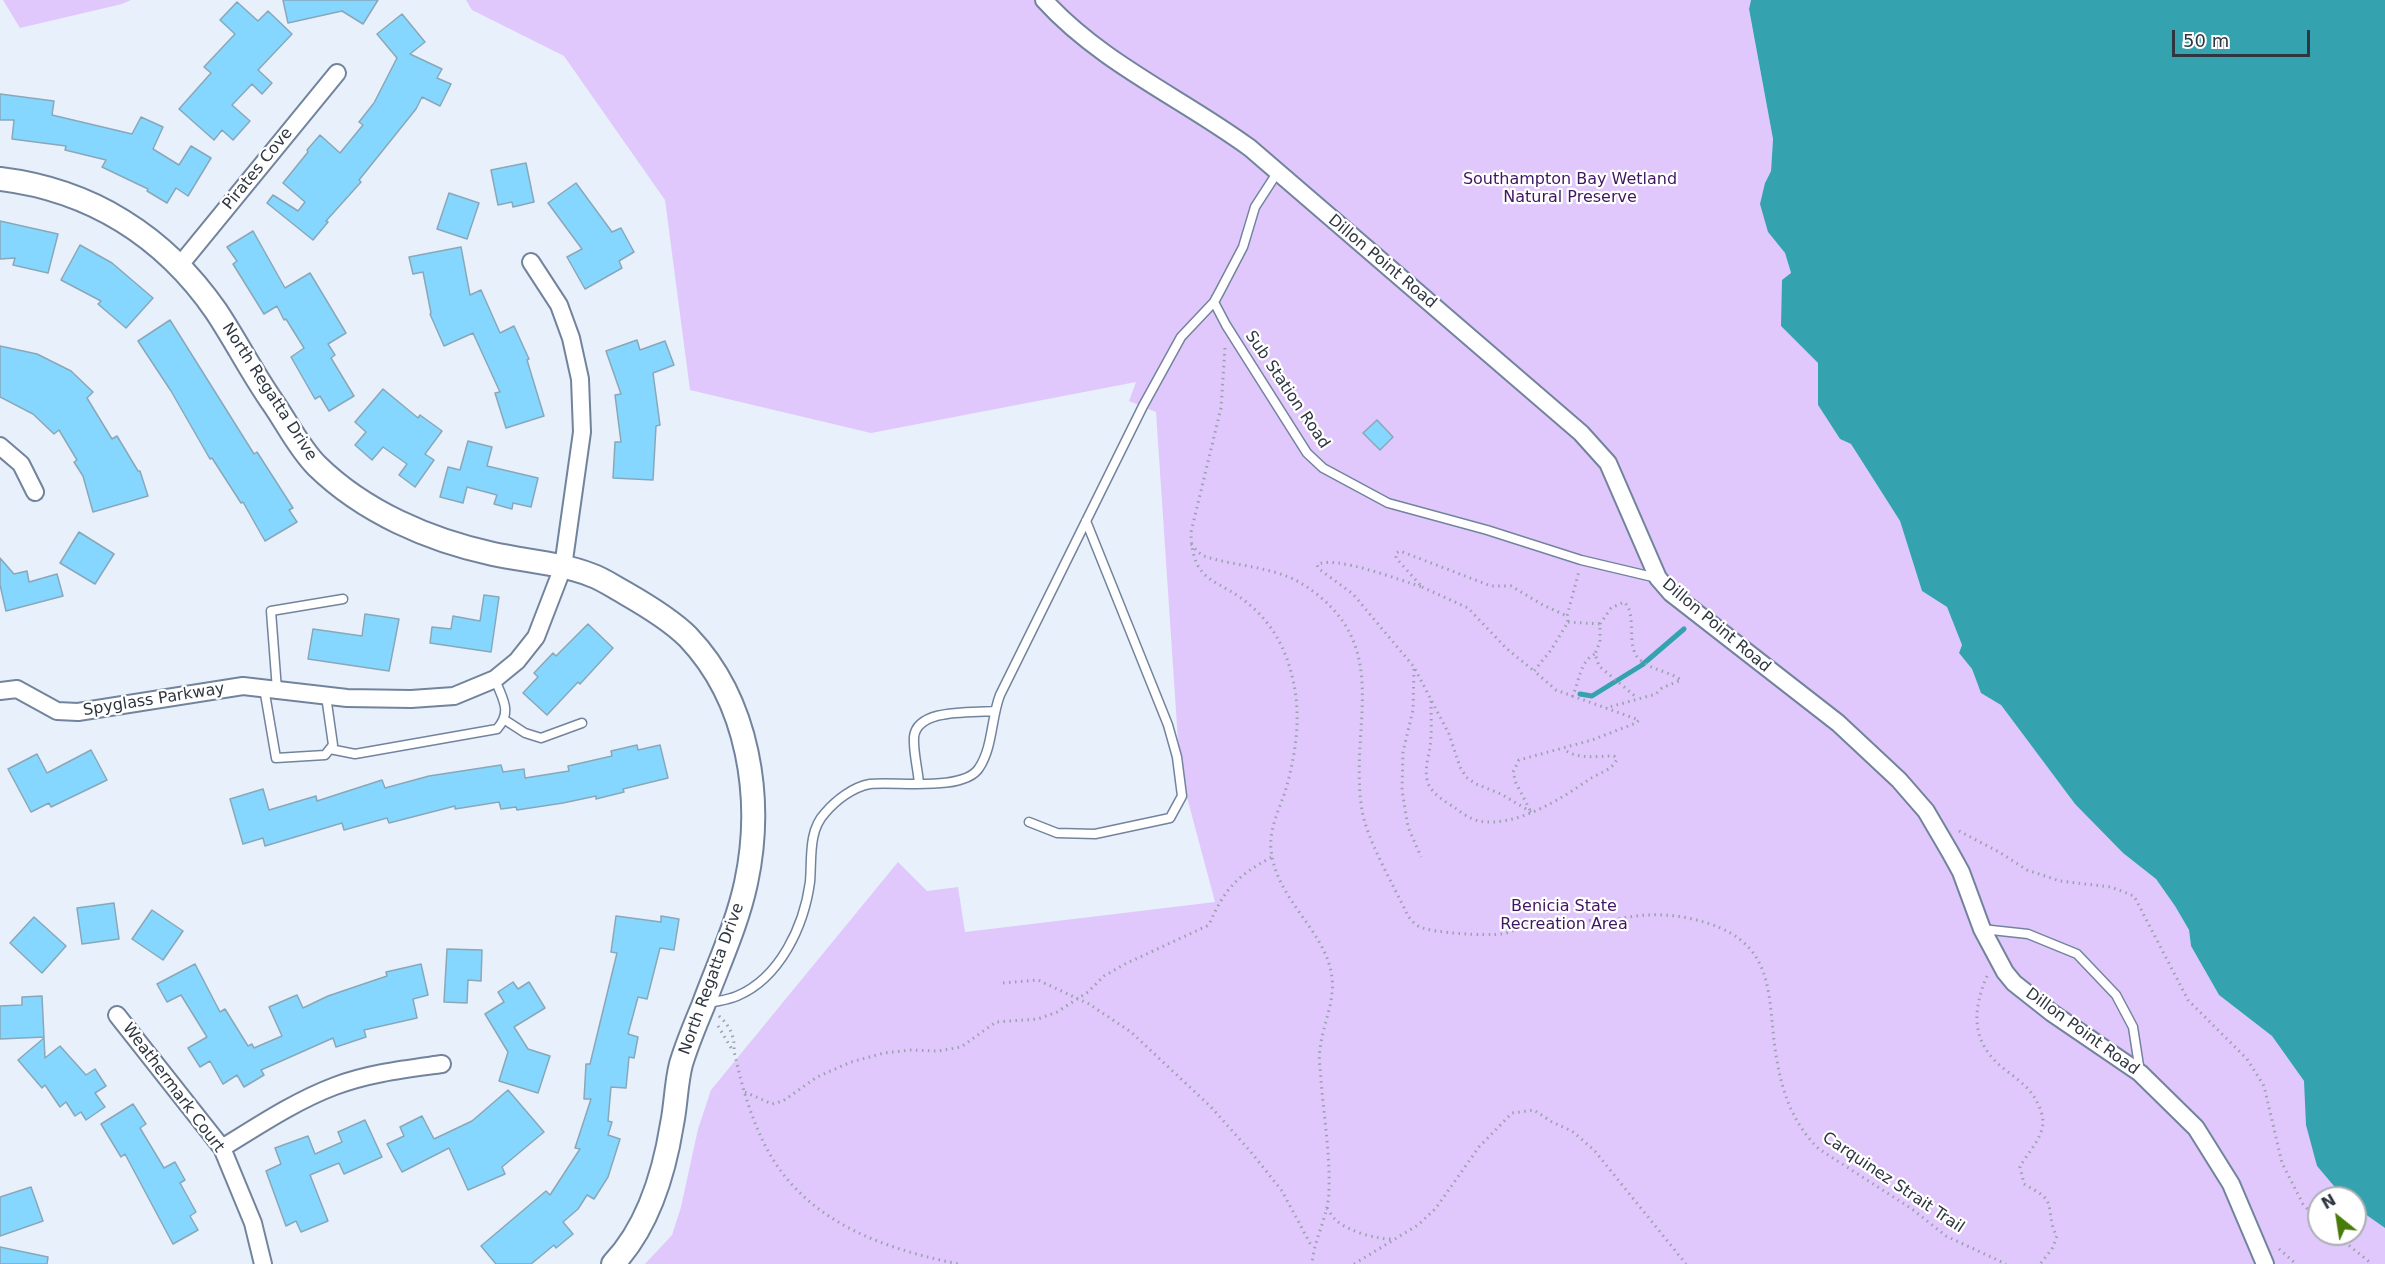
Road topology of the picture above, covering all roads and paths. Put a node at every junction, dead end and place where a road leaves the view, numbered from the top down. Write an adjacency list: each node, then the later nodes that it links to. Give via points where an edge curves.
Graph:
1 (1044, 0): 3 (street, Dillon Point Road, via 1064,22 1101,51 1219,125)
2 (337, 73): 6 (street, Pirates Cove)
3 (1277, 173): 7 (lane, via 1255,207 1243,247); 15 (street, Dillon Point Road, via 1581,433 1608,463)
4 (0, 178): 6 (street, North Regatta Drive, via 39,184 96,205 158,245)
5 (531, 262): 14 (street, via 559,305 579,379 582,432)
6 (180, 265): 14 (street, North Regatta Drive, via 216,312 315,464 374,510 443,541)
7 (1214, 302): 8 (lane, Sub Station Road); 11 (lane, via 1181,337)
8 (1226, 325): 12 (path, via 1221,408); 13 (lane, Sub Station Road, via 1307,453 1323,468 1388,503)
9 (0, 446): 10 (street, via 21,464)
10 (35, 492)
11 (1086, 521): 32 (lane); 39 (lane, via 1168,725 1182,796 1170,818 1095,834 1058,833)
12 (1191, 544): 41 (path, via 1198,567 1251,605 1267,622 1287,656 1293,678 1297,698 1296,741 1272,831); 65 (path, Carquinez Strait Trail, via 1204,556 1278,574 1303,585 1331,607 1350,633 1364,692 1358,757 1366,828 1407,914 1417,925 1456,933 1500,934 1538,923 1648,915 1692,919 1732,932 1746,943 1763,970 1784,1092 1806,1137 1946,1236)
13 (1581, 560): 15 (lane, Sub Station Road); 18 (path)
14 (563, 567): 24 (street, via 537,637 518,661); 47 (street, North Regatta Drive, via 592,575 644,604 687,637 719,680 740,728 752,778 754,832 746,884 731,936)
15 (1658, 578): 43 (street, Dillon Point Road, via 1671,593 1838,723 1899,780 1926,811 1950,852)
16 (1422, 587): 18 (path, via 1396,558 1396,553 1491,586 1511,586); 22 (path, via 1363,568 1321,562 1317,565 1353,594); 23 (path, via 1468,608 1506,648)
17 (343, 599): 25 (lane, via 271,611)
18 (1567, 616): 19 (path)
19 (1568, 622): 20 (path); 23 (path)
20 (1600, 624): 21 (path); 29 (path, via 1611,608 1627,604 1634,649 1640,660 1681,680 1656,694)
21 (1595, 654): 28 (path, via 1584,662); 29 (path, via 1599,666)
22 (1414, 667): 30 (path); 42 (path, via 1413,710 1403,752 1402,790 1408,827)
23 (1534, 670): 28 (path, via 1556,690)
24 (495, 679): 27 (street, via 454,696); 33 (lane, via 506,710)
25 (271, 689): 26 (street, Spyglass Parkway, via 243,686 78,712 57,711 17,689); 27 (street); 35 (lane, via 276,758 325,754)
26 (0, 691)
27 (326, 696): 35 (lane, via 333,745)
28 (1572, 697): 31 (path)
29 (1637, 698): 31 (path)
30 (1431, 699): 38 (path, via 1467,777); 38 (path, via 1426,767 1429,784 1437,795 1479,821 1505,822)
31 (1605, 709): 36 (path, via 1639,720)
32 (994, 711): 37 (lane, via 989,745 978,771 960,780); 37 (lane, via 929,716 919,725 914,735)
33 (505, 720): 34 (lane, via 541,738); 35 (lane, via 497,729 477,734 355,754)
34 (582, 723)
35 (330, 749)
36 (1563, 749): 38 (path, via 1525,757 1515,766 1516,783); 38 (path, via 1588,758 1617,759 1613,767 1568,796)
37 (920, 784): 47 (lane, via 868,784 842,796 822,814 812,838 804,913 782,960 759,983 737,996)
38 (1531, 812)
39 (1029, 822)
40 (1953, 828): 55 (path, via 2027,870 2060,881 2111,887 2134,896 2188,1000 2247,1059 2264,1086 2282,1163)
41 (1272, 857): 46 (path, via 1235,881 1220,900 1209,925 1125,964 1104,976); 54 (path, via 1280,884 1318,941 1332,978 1319,1051 1329,1153)
42 (1421, 857)
43 (1982, 929): 44 (street, Dillon Point Road); 51 (lane, via 2028,934 2077,954 2116,995 2133,1027)
44 (1998, 959): 51 (street, Dillon Point Road, via 2014,983); 66 (path, via 1982,987 1976,1022 1984,1046 2031,1092 2041,1111 2043,1122 2037,1140 2020,1167 2024,1184 2049,1205 2050,1224 2057,1236)
45 (1004, 983): 46 (path, via 1038,980)
46 (1079, 999): 52 (path, via 1038,1019 996,1022 961,1047 884,1053 852,1062 817,1077 783,1101 772,1104); 58 (path, via 1131,1032 1211,1107 1282,1191)
47 (703, 1005): 49 (path); 49 (path, via 723,1019 732,1032); 60 (street, North Regatta Drive, via 681,1065 666,1160 645,1218)
48 (117, 1015): 53 (street, Weathermark Court)
49 (734, 1051): 52 (path)
50 (442, 1064): 53 (street, via 390,1071 334,1086)
51 (2140, 1073): 67 (street, Dillon Point Road, via 2196,1128 2223,1168)
52 (745, 1092): 61 (path, via 757,1130 777,1167 823,1214 878,1243)
53 (222, 1148): 59 (street, Weathermark Court, via 253,1223)
54 (1327, 1208): 56 (path, via 1348,1227 1382,1240); 58 (path)
55 (2307, 1208)
56 (1395, 1239): 63 (path); 64 (path, via 1436,1208 1479,1147 1512,1113 1534,1110 1572,1131 1594,1150)
57 (2350, 1246): 68 (path)
58 (1313, 1249): 62 (path)
59 (263, 1264)
60 (613, 1264)
61 (959, 1264)
62 (1312, 1264)
63 (1354, 1264)
64 (1686, 1264)
65 (2006, 1264)
66 (2040, 1264)
67 (2265, 1264)
68 (2372, 1264)

